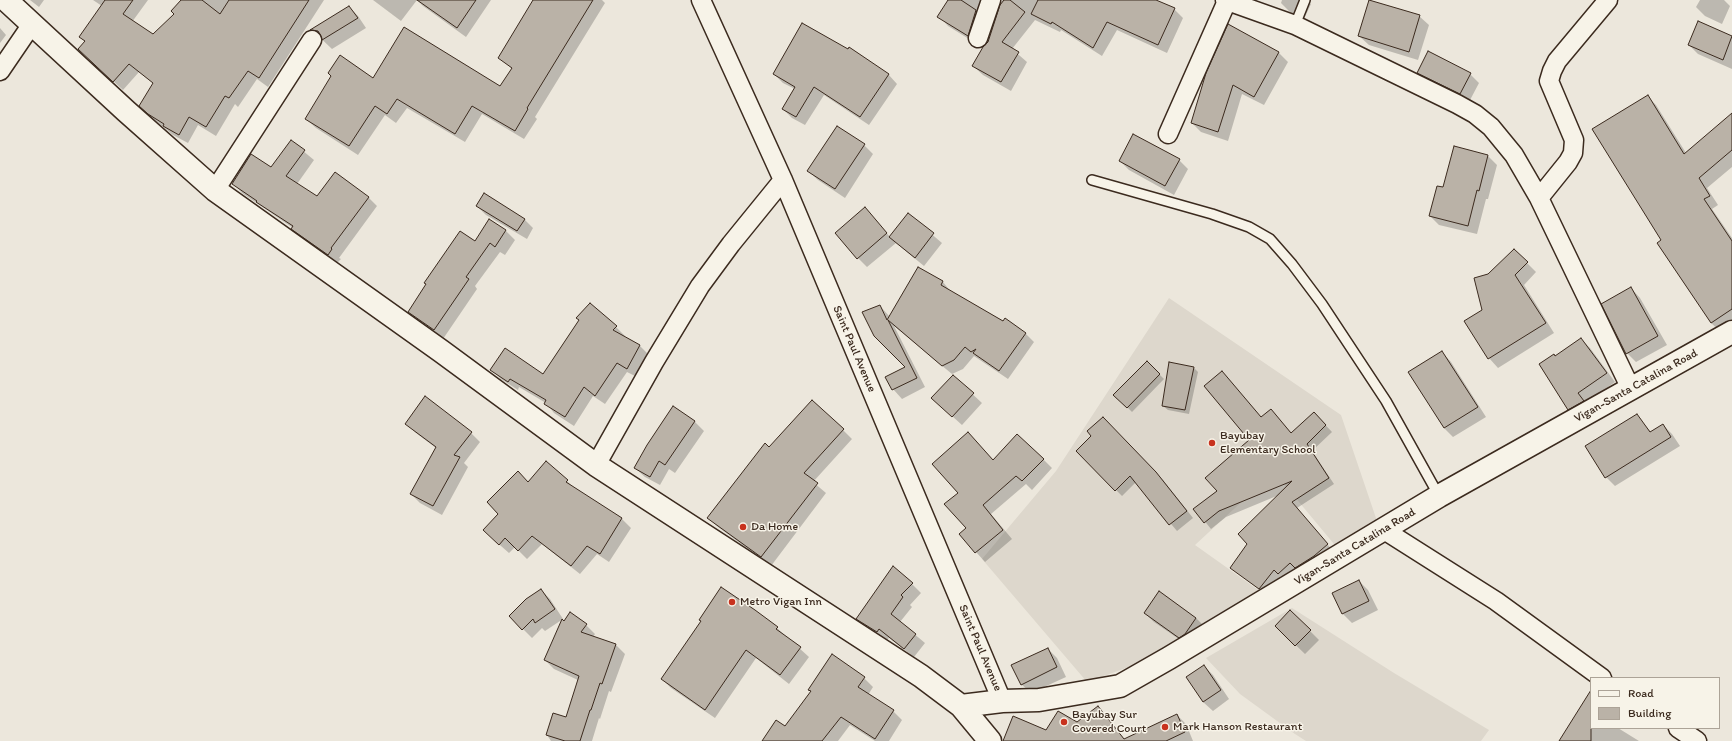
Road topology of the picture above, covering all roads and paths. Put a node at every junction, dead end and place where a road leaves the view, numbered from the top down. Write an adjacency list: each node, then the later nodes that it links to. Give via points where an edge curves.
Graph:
1 (6, 0): 7 (main road)
2 (701, 0): 13 (street, Saint Paul Avenue)
3 (991, 0): 9 (street)
4 (1226, 0): 8 (street); 12 (street)
5 (1305, 0): 8 (lane)
6 (1608, 0): 16 (street, via 1557,61 1552,71 1549,80 1574,140 1573,153)
7 (32, 24): 11 (street); 15 (main road)
8 (1295, 25): 16 (street, via 1475,114 1491,127 1514,155)
9 (978, 38)
10 (312, 40): 15 (street)
11 (1, 68)
12 (1168, 134)
13 (783, 180): 19 (street, via 700,286); 23 (street, Saint Paul Avenue)
14 (1092, 180): 20 (lane, via 1212,214 1249,227 1270,239 1322,304 1386,401)
15 (215, 190): 19 (main road)
16 (1540, 198): 18 (street)
17 (1732, 332): 18 (main road, Vigan-Santa Catalina Road)
18 (1630, 389): 20 (main road, Vigan-Santa Catalina Road)
19 (596, 465): 24 (main road, via 844,625 921,676)
20 (1439, 496): 21 (main road, Vigan-Santa Catalina Road)
21 (1384, 530): 22 (street, via 1496,602); 23 (main road, Vigan-Santa Catalina Road, via 1120,686 1039,700)
22 (1601, 677)
23 (1002, 701): 24 (main road, Vigan-Santa Catalina Road)
24 (960, 706): 26 (main road)
25 (1679, 729): 27 (street)
26 (990, 741)
27 (1697, 741)

